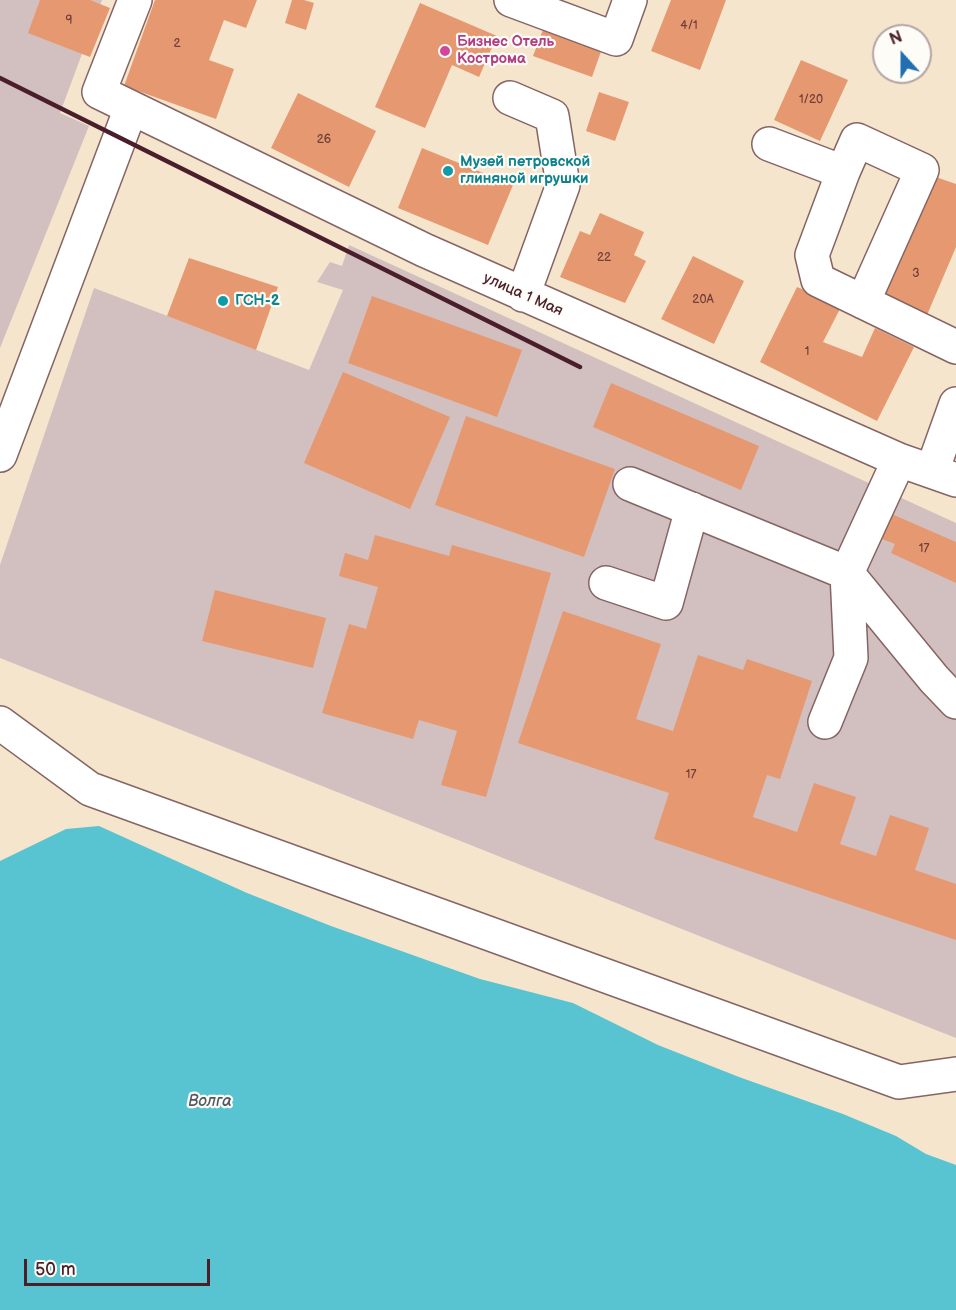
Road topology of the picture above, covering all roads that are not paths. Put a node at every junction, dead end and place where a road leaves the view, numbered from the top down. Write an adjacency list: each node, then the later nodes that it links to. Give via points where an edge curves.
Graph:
1 (135, 0): 5 (street, улица 1 Мая, via 99,92)
2 (511, 0): 3 (street, via 616,39)
3 (630, 0)
4 (510, 98): 8 (street, via 552,116 562,185)
5 (131, 108): 8 (street, улица 1 Мая); 12 (street)
6 (770, 144): 7 (street)
7 (843, 172): 9 (street, via 812,255 818,280); 9 (street, via 857,140 922,170)
8 (523, 295): 13 (street, улица 1 Мая)
9 (863, 302): 10 (street)
10 (956, 347)
11 (956, 404): 14 (street)
12 (0, 455)
13 (899, 460): 14 (street, улица 1 Мая); 17 (street)
14 (944, 475)
15 (630, 484): 16 (street)
16 (692, 509): 17 (street); 18 (street, via 666,603)
17 (847, 573): 19 (street); 20 (street, via 851,658)
18 (606, 583)
19 (956, 702)
20 (825, 722)
21 (0, 723): 22 (street, via 90,789 899,1082)
22 (956, 1074)

